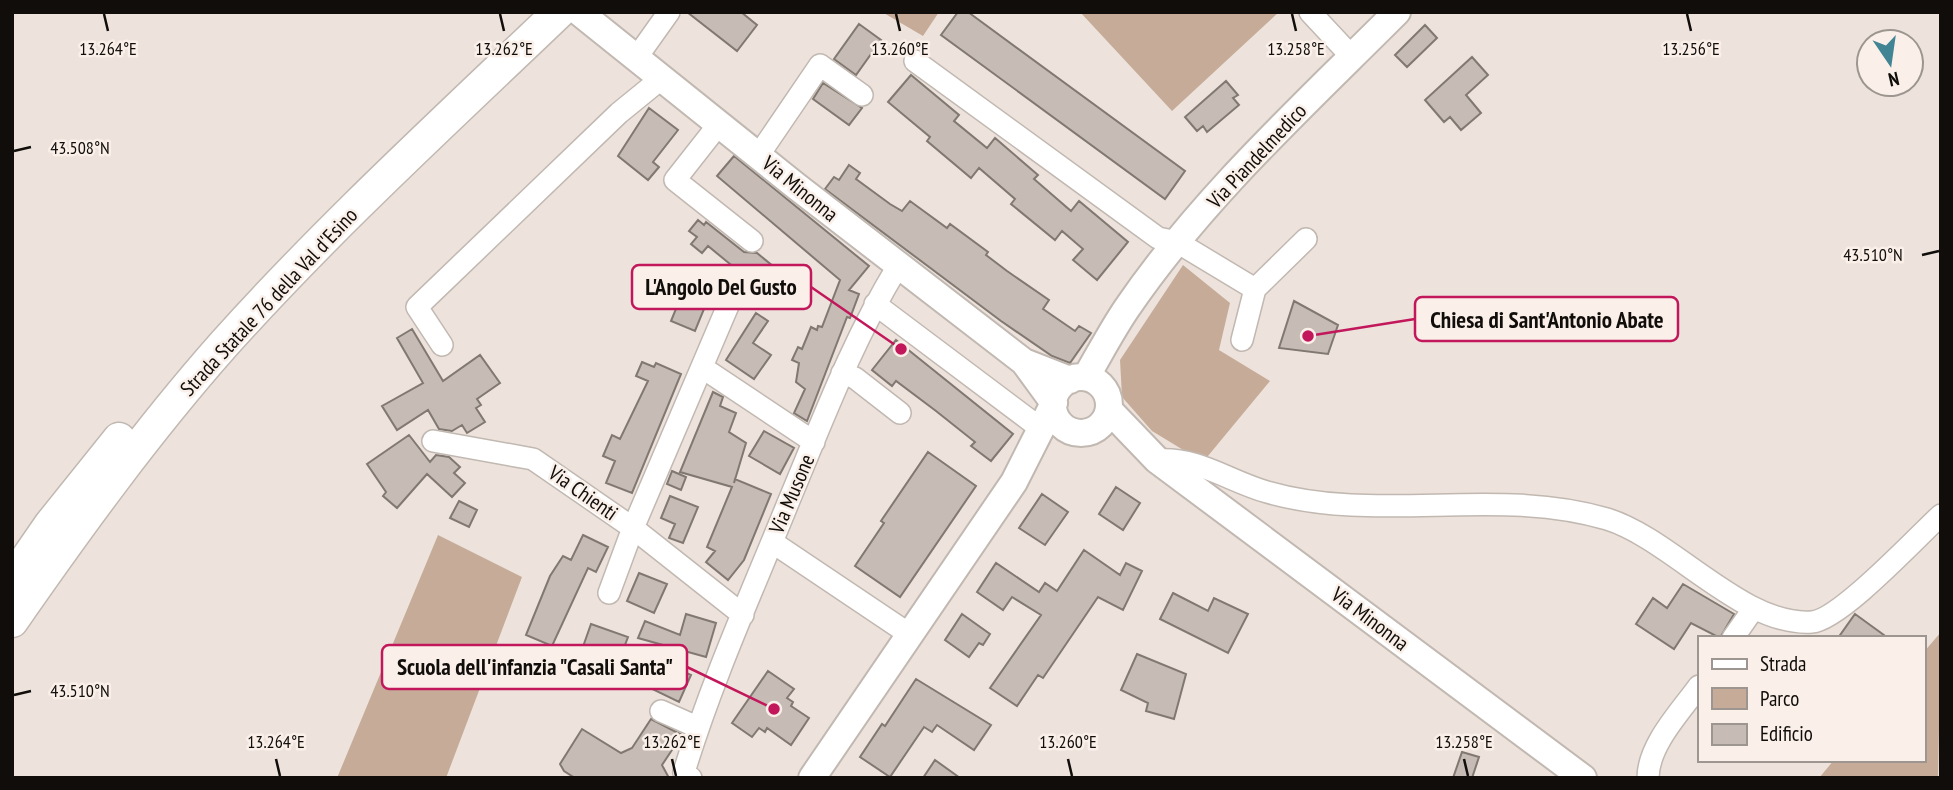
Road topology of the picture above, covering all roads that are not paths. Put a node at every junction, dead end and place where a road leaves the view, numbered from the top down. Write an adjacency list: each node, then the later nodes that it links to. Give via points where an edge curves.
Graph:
1 (559, 12): 6 (highway, Strada Statale 76 della Val d'Esino)
2 (579, 12): 8 (main road, Via Minonna)
3 (669, 12): 8 (street)
4 (1310, 12): 9 (street)
5 (1397, 12): 9 (main road, Via Piandelmedico)
6 (526, 25): 30 (highway, Strada Statale 76 della Val d'Esino, via 224,344); 38 (highway, Strada Statale 76 della Val d'Esino, via 293,240 212,326 50,525)
7 (919, 55): 16 (street, via 1166,226)
8 (637, 57): 10 (main road, Via Minonna)
9 (1352, 57): 16 (main road, Via Piandelmedico, via 1277,131)
10 (662, 78): 12 (main road, Via Minonna); 22 (street, via 619,113 417,307)
11 (862, 95): 13 (street, via 820,65)
12 (719, 124): 13 (main road, Via Minonna); 15 (street, via 675,180)
13 (758, 156): 17 (main road, Via Minonna)
14 (1306, 239): 18 (street)
15 (752, 241)
16 (1177, 242): 18 (street); 27 (main road, Via Piandelmedico, via 1126,309)
17 (898, 266): 20 (street, Via Musone); 23 (main road, Via Minonna)
18 (1255, 289): 21 (street)
19 (730, 301): 24 (street)
20 (875, 304): 25 (street, Via Musone); 29 (street)
21 (1242, 340)
22 (442, 345)
23 (1024, 362): 26 (main road, Via Minonna); 27 (main road, Via Minonna)
24 (703, 368): 32 (street); 36 (street)
25 (842, 373): 28 (street); 32 (street, Via Musone)
26 (1054, 403): 27 (main road, via 1059,389); 27 (main road, Via Minonna, via 1060,423); 29 (main road)
27 (1090, 403): 33 (main road, Via Minonna); 34 (main road)
28 (900, 413)
29 (1040, 428): 34 (main road)
30 (151, 431): 42 (highway, Strada Statale 76 della Val d'Esino); 45 (highway, via 39,594)
31 (433, 441): 36 (street, Via Chienti, via 533,459)
32 (814, 442): 37 (street, Via Musone)
33 (1157, 460): 40 (street, via 1188,460 1265,492 1308,502 1357,507 1534,505 1573,509 1611,520 1645,537); 51 (main road, Via Minonna)
34 (1014, 482): 43 (main road)
35 (1941, 515): 40 (street, via 1838,611 1816,622 1798,622)
36 (633, 528): 39 (street); 41 (street, Via Chienti)
37 (772, 542): 41 (street, Via Musone); 43 (street)
38 (12, 580)
39 (609, 593)
40 (1754, 608): 44 (street)
41 (743, 615): 48 (street, Via Musone)
42 (12, 621)
43 (909, 634): 50 (main road)
44 (1734, 636)
45 (12, 642)
46 (1698, 687): 52 (street, via 1659,743)
47 (661, 711): 48 (street)
48 (697, 727): 49 (street, Via Musone, via 684,772)
49 (691, 778)
50 (813, 778)
51 (1583, 778)
52 (1648, 778)

